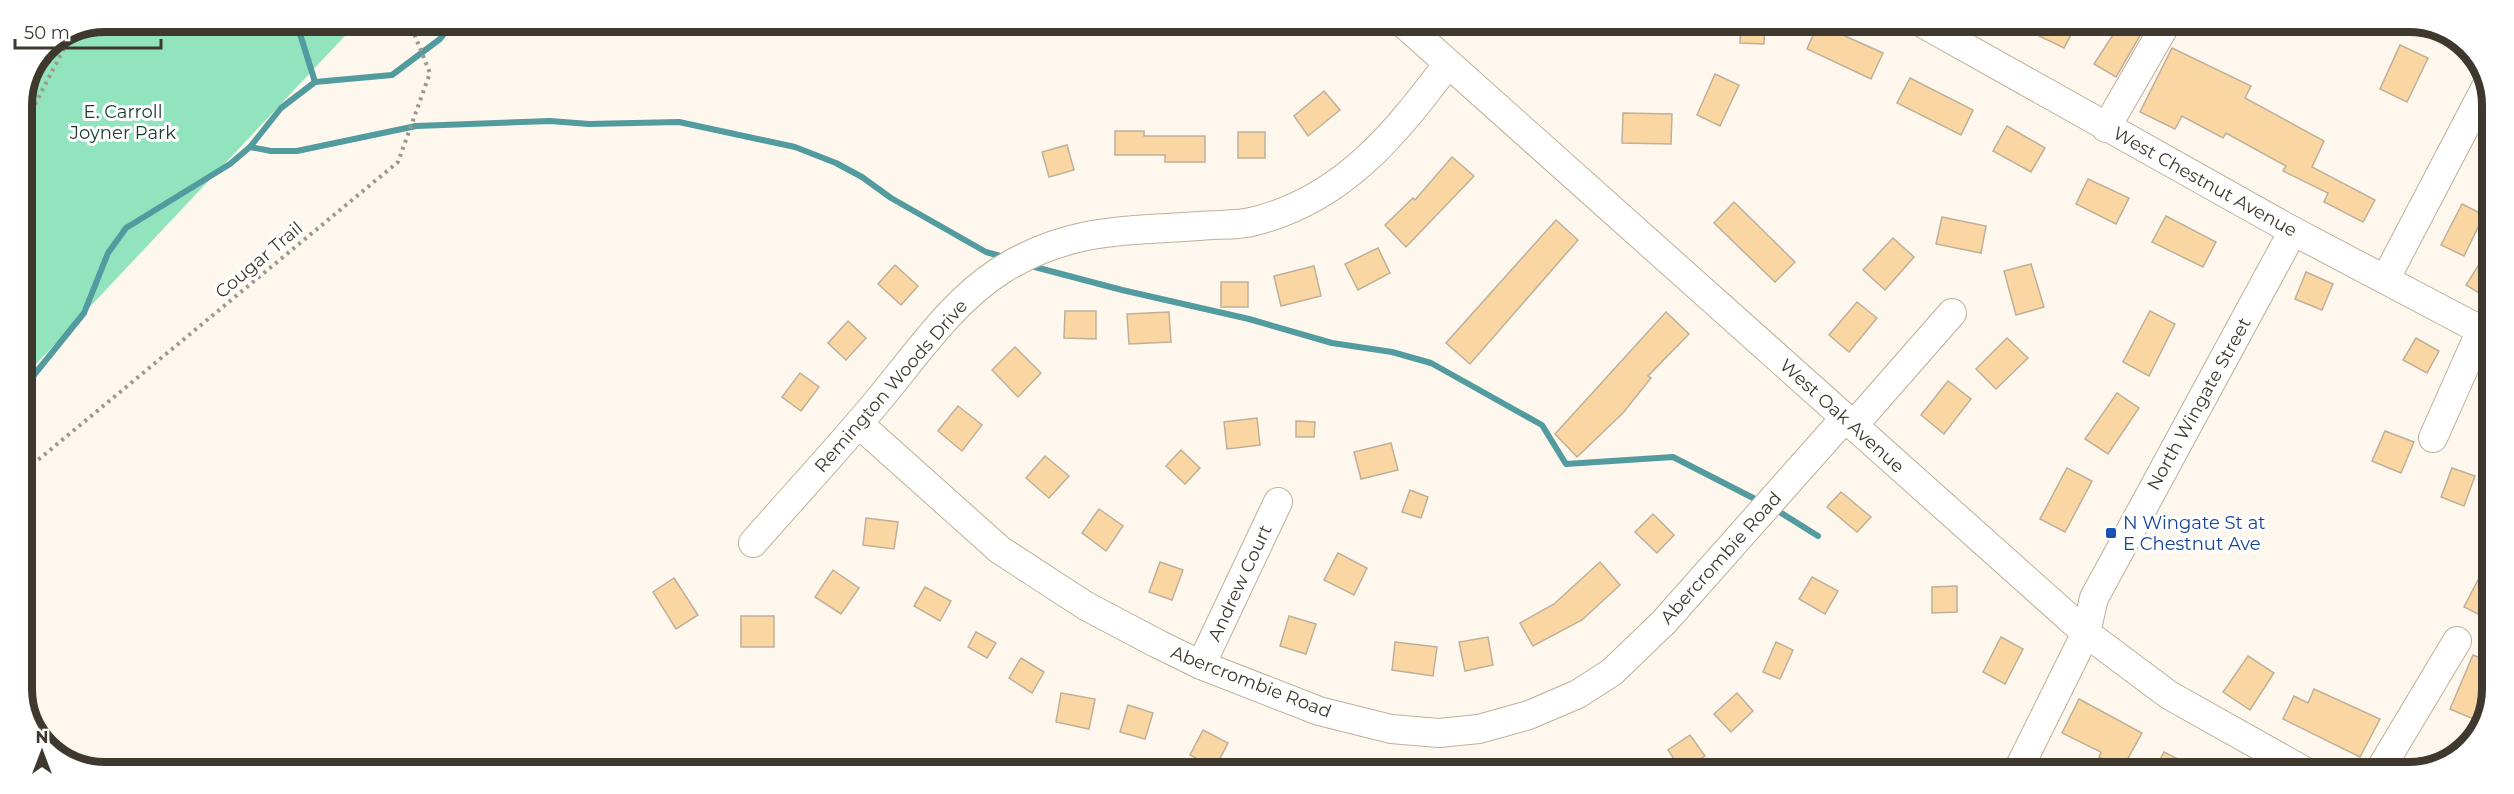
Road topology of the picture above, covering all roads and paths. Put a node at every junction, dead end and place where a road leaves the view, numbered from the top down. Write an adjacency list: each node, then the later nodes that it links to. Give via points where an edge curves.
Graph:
1 (413, 32): 18 (path, Cougar Trail, via 430,73 398,162)
2 (1412, 32): 6 (street, West Oak Avenue)
3 (1957, 32): 9 (street, West Chestnut Avenue)
4 (2161, 32): 9 (street)
5 (67, 42): 8 (path)
6 (1447, 65): 15 (street, West Oak Avenue); 16 (street, Remington Woods Drive, via 1402,125 1350,173 1289,210 1252,222 1096,234 1052,244 999,272 956,307)
7 (2481, 96): 11 (street)
8 (32, 110)
9 (2106, 128): 10 (street, West Chestnut Avenue)
10 (2293, 231): 11 (street, West Chestnut Avenue); 21 (street, North Wingate Street, via 2094,598)
11 (2386, 278): 13 (street, West Chestnut Avenue)
12 (1952, 313): 15 (street, Abercrombie Road)
13 (2482, 331)
14 (2482, 341): 17 (street)
15 (1849, 423): 21 (street, West Oak Avenue); 23 (street, Abercrombie Road, via 1664,622 1612,672 1578,694 1529,715 1479,729 1439,734 1391,729 1319,711)
16 (859, 424): 20 (street, Remington Woods Drive); 23 (street, Abercrombie Road, via 1000,550 1086,606)
17 (2433, 438)
18 (32, 465)
19 (1278, 502): 23 (street, Andrew Court)
20 (753, 543)
21 (2086, 633): 24 (street, North Wingate Street); 25 (street, West Oak Avenue, via 2169,694)
22 (2457, 641): 26 (street)
23 (1201, 665)
24 (2022, 762)
25 (2289, 762)
26 (2385, 762)

